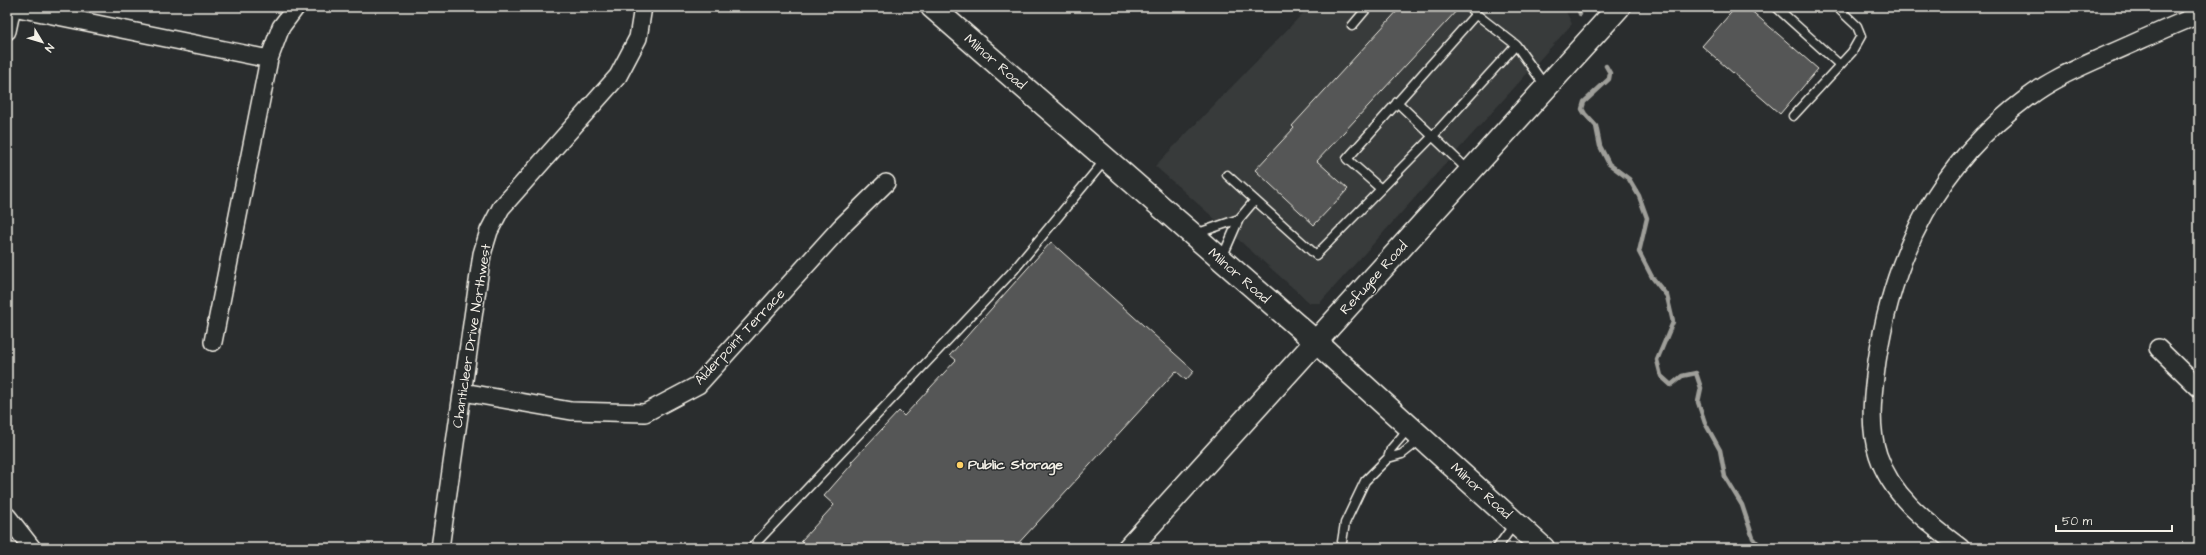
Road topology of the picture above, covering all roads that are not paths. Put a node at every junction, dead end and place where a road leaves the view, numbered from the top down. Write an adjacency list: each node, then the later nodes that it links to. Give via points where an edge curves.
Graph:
1 (12, 7): 13 (street); 15 (street)
2 (296, 7): 15 (street, via 281,27)
3 (643, 7): 34 (street, Chanticleer Drive Northwest, via 638,38 618,76 501,208 489,231 482,254)
4 (932, 7): 21 (main road, Milnor Road)
5 (1368, 7): 12 (lane)
6 (1469, 7): 10 (lane)
7 (1619, 7): 17 (main road, Refugee Road)
8 (1776, 7): 16 (lane)
9 (1837, 7): 16 (lane, via 1857,26 1861,36 1852,52)
10 (1476, 14): 14 (lane); 18 (lane)
11 (2199, 15): 46 (street, via 2064,74 2028,97 1993,126 1960,159 1934,196 1912,236 1894,283 1880,343 1873,395 1873,437 1887,476 1903,499)
12 (1352, 26)
13 (7, 31)
14 (1516, 45): 17 (lane); 20 (lane)
15 (269, 59): 30 (street)
16 (1840, 65): 19 (lane)
17 (1546, 88): 22 (main road, Refugee Road)
18 (1398, 102): 20 (lane); 25 (lane, via 1347,159)
19 (1793, 116)
20 (1433, 136): 22 (lane); 25 (lane)
21 (1106, 159): 28 (main road, Milnor Road); 42 (lane, via 1014,270)
22 (1470, 172): 31 (main road, Refugee Road)
23 (1227, 175): 26 (lane)
24 (886, 183): 34 (street, Alderpoint Terrace, via 841,226 698,385 645,413 571,410)
25 (1381, 189): 26 (lane, via 1316,256)
26 (1255, 200): 27 (lane)
27 (1239, 219): 28 (lane); 29 (lane)
28 (1192, 234): 29 (main road, Milnor Road)
29 (1221, 259): 31 (main road, Milnor Road)
30 (213, 342)
31 (1316, 342): 35 (main road, Milnor Road); 39 (main road, Refugee Road)
32 (2158, 348): 33 (street)
33 (2199, 388)
34 (463, 392): 41 (street, Chanticleer Drive Northwest)
35 (1416, 432): 36 (lane, via 1391,449); 36 (lane, via 1402,454); 38 (main road, Milnor Road)
36 (1388, 458): 43 (lane, via 1365,480 1344,523)
37 (7, 516): 40 (street)
38 (1515, 522): 44 (lane); 45 (main road, Milnor Road)
39 (1131, 547)
40 (32, 548)
41 (440, 548)
42 (751, 548)
43 (1341, 548)
44 (1496, 548)
45 (1543, 548)
46 (1961, 548)

